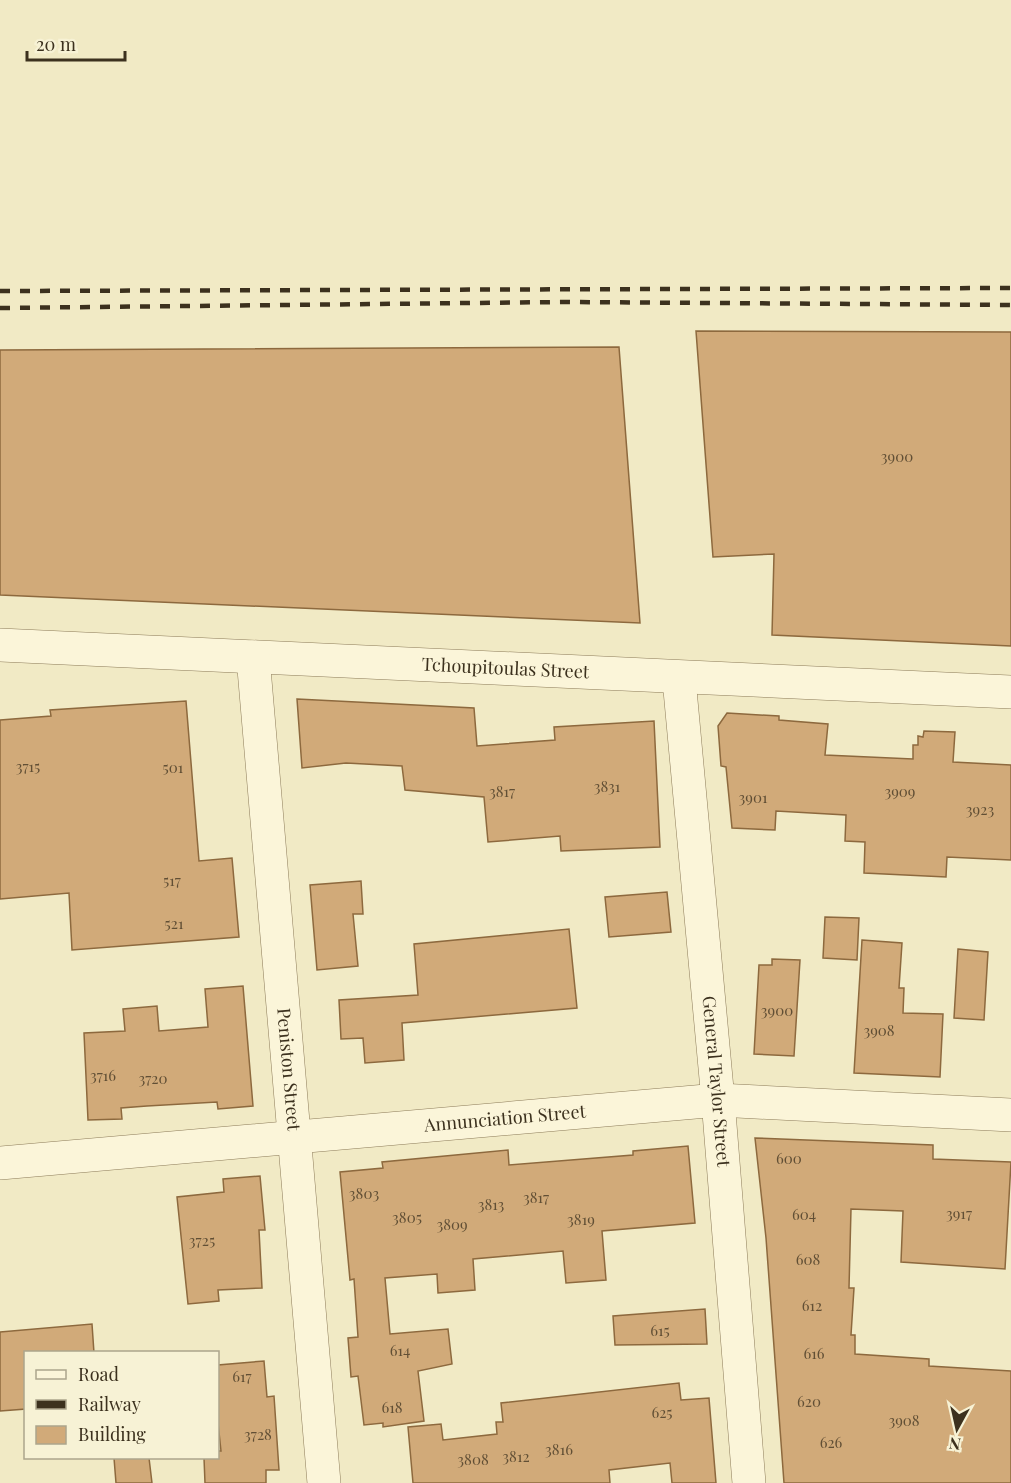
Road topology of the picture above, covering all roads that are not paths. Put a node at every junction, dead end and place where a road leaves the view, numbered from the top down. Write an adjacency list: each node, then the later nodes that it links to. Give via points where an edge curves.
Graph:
1 (0, 645): 2 (street, Tchoupitoulas Street)
2 (253, 657): 3 (street, Tchoupitoulas Street); 7 (street, Peniston Street)
3 (679, 679): 4 (street, Tchoupitoulas Street); 5 (street, General Taylor Street)
4 (1011, 692)
5 (718, 1101): 6 (street, Annunciation Street); 7 (street, Annunciation Street); 10 (street, General Taylor Street)
6 (1011, 1115)
7 (294, 1138): 8 (street, Annunciation Street); 9 (street, Peniston Street)
8 (0, 1163)
9 (324, 1483)
10 (749, 1483)

